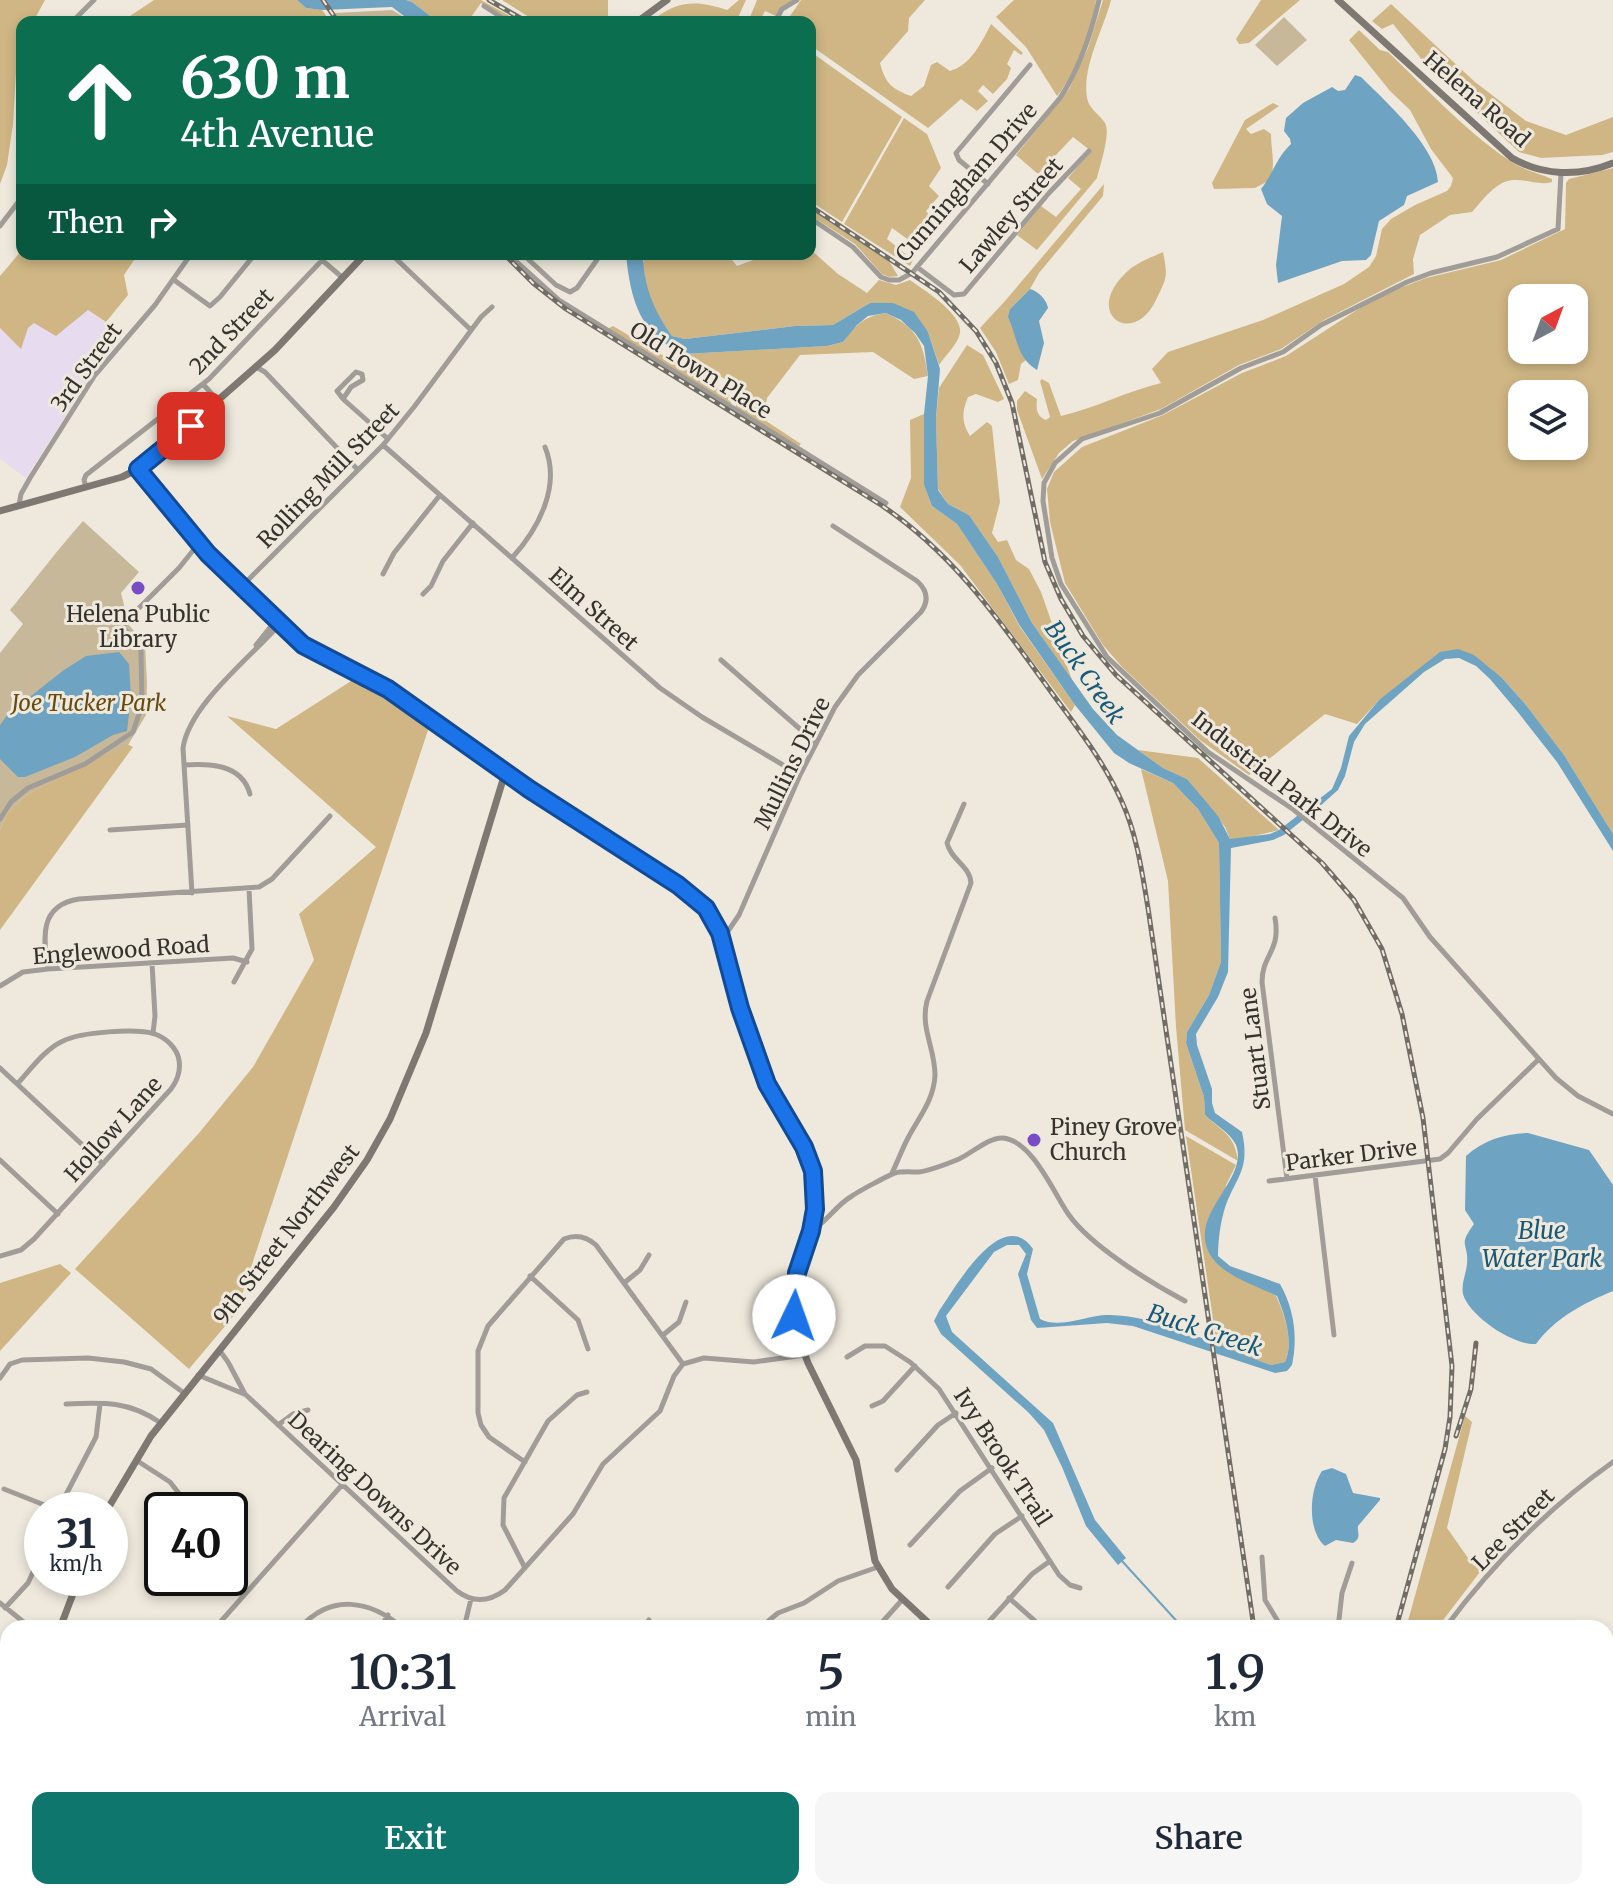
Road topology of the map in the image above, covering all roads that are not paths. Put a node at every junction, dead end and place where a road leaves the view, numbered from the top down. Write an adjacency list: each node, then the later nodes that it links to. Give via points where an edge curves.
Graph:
1 (94, 0): 7 (street)
2 (797, 0): 10 (street)
3 (1099, 0): 15 (street, Cunningham Drive, via 1067,87)
4 (1338, 0): 14 (street, Helena Road, via 1504,152 1526,165)
5 (660, 1): 9 (street)
6 (484, 6): 8 (street)
7 (78, 16)
8 (500, 16)
9 (644, 16)
10 (778, 16)
11 (1030, 65): 15 (street, via 956,153)
12 (1089, 151): 27 (street, Lawley Street, via 964,294 951,294)
13 (1613, 163): 14 (street, Helena Road)
14 (1561, 173): 77 (street, Industrial Park Drive, via 1558,229 1497,257 1407,282 1160,413 1082,439 1046,478 1043,501 1057,571 1107,657 1208,752 1294,810 1403,898 1430,937)
15 (988, 184): 27 (street, Cunningham Drive)
16 (16, 205): 18 (street)
17 (816, 222): 27 (street, Cunningham Drive, via 853,247 885,279 899,280)
18 (0, 225)
19 (187, 260): 29 (street, 3rd Street)
20 (250, 260): 29 (street, via 212,305)
21 (322, 260): 28 (street); 35 (street, 2nd Street)
22 (360, 260): 28 (street)
23 (397, 260): 31 (street)
24 (515, 260): 45 (street, Old Town Place, via 559,300)
25 (532, 260): 26 (street, via 570,292)
26 (597, 260)
27 (917, 267)
28 (343, 278): 32 (street)
29 (174, 280): 46 (street, 3rd Street, via 95,375 26,485)
30 (492, 307): 31 (street, Rolling Mill Street)
31 (471, 330): 38 (street, Rolling Mill Street)
32 (269, 355): 33 (street); 34 (street)
33 (256, 367): 34 (street); 37 (street)
34 (265, 372): 42 (street)
35 (203, 384): 37 (street); 43 (street, 2nd Street, via 86,475)
36 (343, 399): 36 (street, via 338,390 353,373 361,373 363,380); 38 (street)
37 (218, 401): 41 (street)
38 (388, 439): 39 (street, Rolling Mill Street)
39 (383, 445): 42 (street, Rolling Mill Street); 44 (street, Elm Street)
40 (545, 447): 51 (street, via 552,467 549,494 527,541)
41 (138, 469): 43 (street); 50 (street)
42 (358, 470): 53 (street, Rolling Mill Street)
43 (86, 488): 46 (street)
44 (440, 495): 48 (street, Elm Street); 52 (street)
45 (886, 503)
46 (19, 505): 47 (street)
47 (0, 511)
48 (473, 523): 51 (street, Elm Street); 54 (street)
49 (833, 526): 57 (street, Mullins Drive, via 917,581 930,598 851,684)
50 (199, 543): 53 (street); 64 (street, via 124,625 141,651 142,705 133,732 85,764 28,788)
51 (512, 558): 60 (street, Elm Street, via 671,696)
52 (383, 574)
53 (242, 586): 55 (street)
54 (423, 594)
55 (278, 622): 58 (street, via 190,724); 59 (street, via 314,652 388,689)
56 (721, 660): 57 (street)
57 (816, 743): 60 (street, Mullins Drive)
58 (184, 765): 61 (street, via 227,768 247,784); 65 (street)
59 (505, 773): 70 (street, via 692,895 709,913); 98 (street, 9th Street Northwest, via 426,1033 390,1119 346,1191)
60 (800, 775): 70 (street, Mullins Drive, via 739,915)
61 (250, 794)
62 (964, 804): 83 (street, via 947,843 971,883 924,1017 934,1086)
63 (330, 816): 67 (street, via 272,879)
64 (0, 819)
65 (188, 825): 66 (street); 68 (street)
66 (110, 830)
67 (249, 889): 68 (street); 71 (street, via 253,945)
68 (192, 893): 73 (street, via 63,903 45,929)
69 (1275, 918): 85 (street, Stuart Lane, via 1277,940 1262,982)
70 (722, 940): 88 (street, via 759,1064 811,1163 816,1194)
71 (247, 962): 72 (street, Englewood Road, via 233,958); 74 (street)
72 (152, 963): 73 (street, Englewood Road); 76 (street)
73 (48, 969): 75 (street, Englewood Road, via 23,972)
74 (234, 982)
75 (0, 986)
76 (153, 1033): 79 (street, via 70,1038 49,1050); 82 (street, Hollow Lane, via 177,1053 177,1079)
77 (1539, 1059): 80 (street, Industrial Park Drive, via 1569,1089); 84 (street, Parker Drive, via 1440,1159)
78 (0, 1068): 79 (street)
79 (18, 1083): 82 (street)
80 (1613, 1114)
81 (0, 1160): 87 (street)
82 (103, 1164): 87 (street, Hollow Lane)
83 (892, 1174): 88 (street, via 851,1196); 93 (street, via 924,1171 992,1140 1009,1140 1044,1171 1082,1230 1160,1289)
84 (1315, 1175): 85 (street, Parker Drive); 96 (street)
85 (1287, 1179): 86 (street, Parker Drive)
86 (1269, 1181)
87 (58, 1214): 90 (street, Hollow Lane, via 25,1248)
88 (811, 1231): 99 (street, via 794,1298)
89 (649, 1255): 92 (street)
90 (0, 1256)
91 (530, 1276): 92 (street, via 561,1241 578,1236 594,1243); 97 (street, via 578,1320); 116 (street, via 488,1326 476,1361 478,1413 484,1430)
92 (624, 1283): 95 (street)
93 (1185, 1301)
94 (686, 1302): 95 (street, via 679,1322)
95 (663, 1335): 101 (street)
96 (1334, 1335)
97 (588, 1349)
98 (219, 1350): 103 (street, 9th Street Northwest); 107 (street, Dearing Downs Drive)
99 (804, 1355): 101 (street, via 754,1362 704,1358); 131 (street, via 859,1468)
100 (847, 1357): 102 (street, Ivy Brook Trail, via 865,1346 880,1345)
101 (683, 1364): 132 (street, Dearing Downs Drive, via 660,1411 603,1464 577,1509)
102 (915, 1366): 110 (street); 112 (street, Ivy Brook Trail)
103 (198, 1375): 106 (street, 9th Street Northwest); 107 (street, Dearing Downs Drive)
104 (0, 1378): 106 (street, via 10,1364 22,1360 103,1359 146,1367)
105 (587, 1392): 116 (street, via 553,1416)
106 (184, 1393): 113 (street, 9th Street Northwest)
107 (245, 1394): 114 (street, Dearing Downs Drive)
108 (66, 1404): 109 (street)
109 (100, 1404): 113 (street, via 132,1406); 122 (street, via 96,1437)
110 (872, 1406)
111 (308, 1410): 114 (street)
112 (956, 1413): 118 (street, Ivy Brook Trail); 119 (street)
113 (161, 1423): 115 (street, 9th Street Northwest)
114 (278, 1425): 120 (street, Dearing Downs Drive)
115 (135, 1460): 123 (street, 9th Street Northwest); 124 (street)
116 (525, 1462): 132 (street, via 507,1489 502,1514)
117 (1613, 1462): 156 (street, Lee Street, via 1502,1559)
118 (992, 1468): 126 (street, Ivy Brook Trail); 127 (street, via 960,1491)
119 (897, 1470)
120 (342, 1485): 138 (street, Dearing Downs Drive); 144 (street)
121 (4, 1489): 125 (street)
122 (67, 1492)
123 (117, 1492)
124 (178, 1492)
125 (24, 1497)
126 (1022, 1516): 129 (street, Ivy Brook Trail); 134 (street, via 998,1531)
127 (910, 1545)
128 (1262, 1557): 154 (street, via 1265,1600)
129 (1050, 1561): 135 (street, Ivy Brook Trail, via 1065,1581); 137 (street)
130 (1352, 1563): 155 (street)
131 (878, 1567): 139 (street); 149 (street, via 838,1581)
132 (525, 1568): 138 (street, Dearing Downs Drive, via 502,1593)
133 (24, 1587): 140 (street)
134 (948, 1587)
135 (1080, 1588)
136 (72, 1596): 143 (street)
137 (1009, 1598): 152 (street); 153 (street)
138 (471, 1599): 148 (street)
139 (902, 1600): 150 (street); 151 (street)
140 (3, 1606): 142 (street)
141 (388, 1615): 145 (street, via 364,1606 338,1605); 146 (street); 147 (street)
142 (21, 1620)
143 (63, 1620)
144 (222, 1620)
145 (310, 1620)
146 (385, 1620)
147 (394, 1620)
148 (466, 1620)
149 (770, 1620)
150 (884, 1620)
151 (925, 1620)
152 (990, 1620)
153 (1034, 1620)
154 (1277, 1620)
155 (1339, 1620)
156 (1452, 1620)

